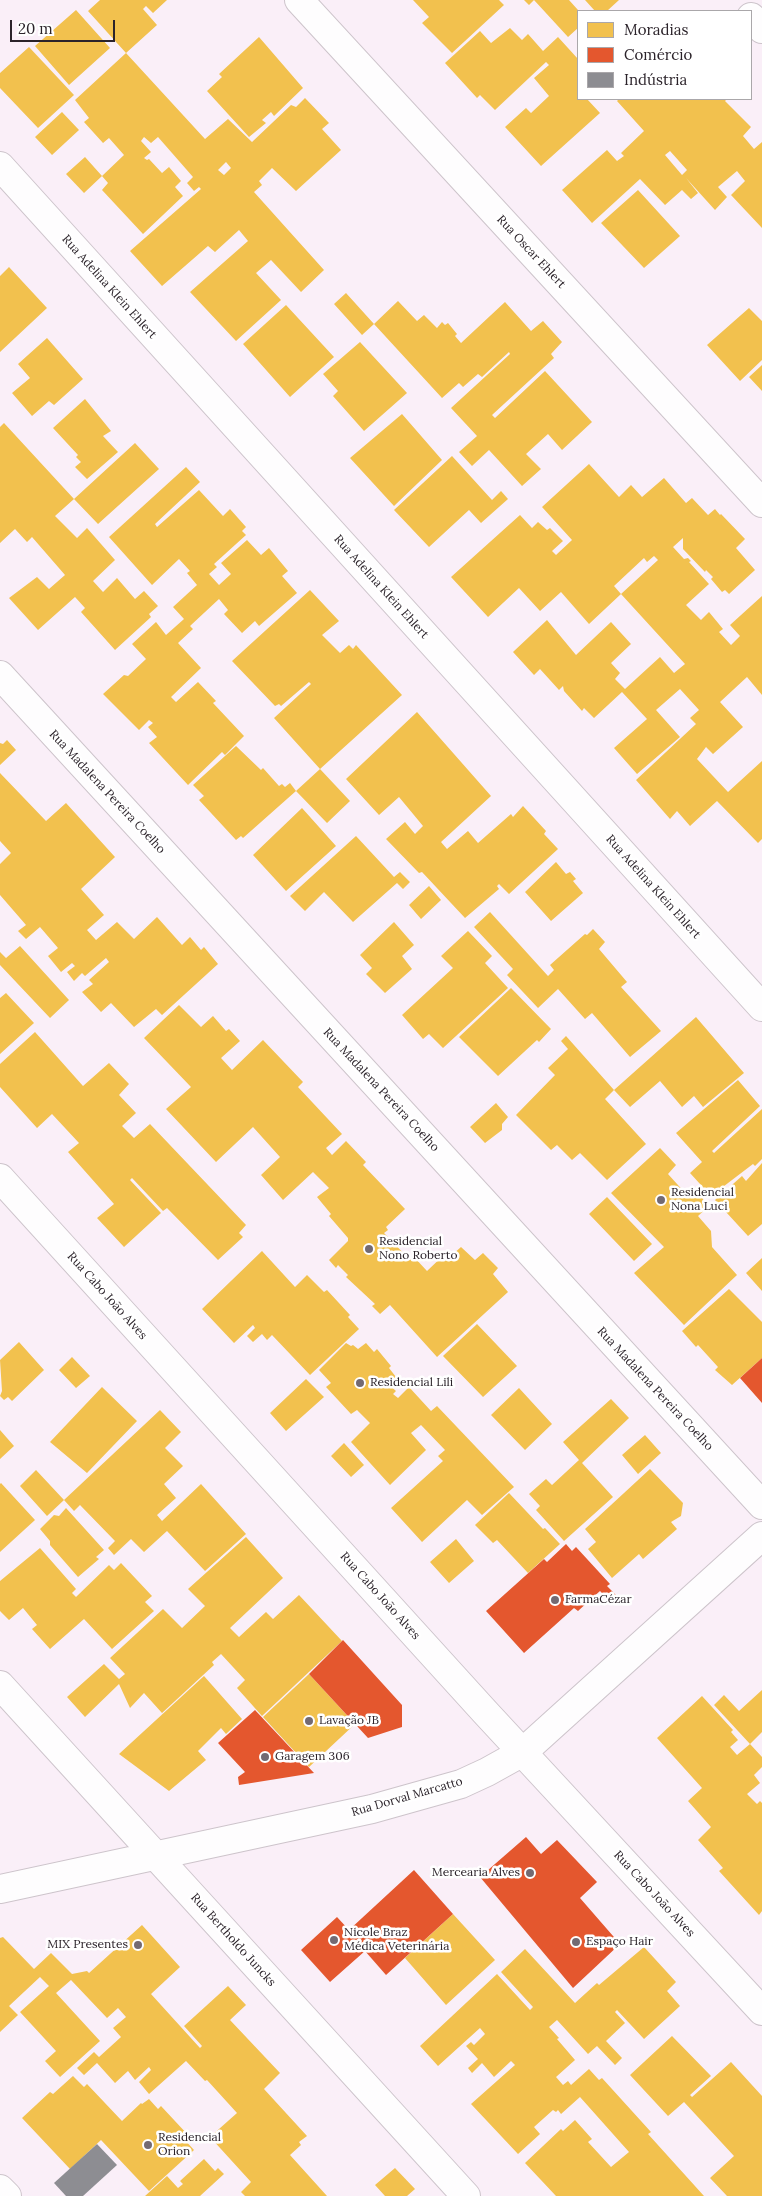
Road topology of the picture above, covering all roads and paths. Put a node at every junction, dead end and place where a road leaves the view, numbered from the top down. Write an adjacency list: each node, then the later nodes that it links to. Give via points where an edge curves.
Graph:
1 (299, 0): 7 (street, Rua Oscar Ehlert)
2 (735, 0): 3 (street)
3 (745, 10)
4 (752, 18): 5 (street)
5 (762, 30)
6 (0, 166): 9 (street, Rua Adelina Klein Ehlert)
7 (762, 503)
8 (0, 675): 11 (street, Rua Madalena Pereira Coelho)
9 (762, 1007)
10 (0, 1178): 14 (street, Rua Cabo João Alves)
11 (762, 1505)
12 (762, 1536): 14 (street, Rua Dorval Marcatto)
13 (0, 1685): 15 (street, Rua Bertholdo Juncks)
14 (522, 1752): 15 (street, Rua Dorval Marcatto, via 460,1784); 17 (street, Rua Cabo João Alves)
15 (156, 1856): 16 (street, Rua Dorval Marcatto); 20 (street, Rua Bertholdo Juncks)
16 (0, 1889)
17 (762, 2011)
18 (0, 2188): 19 (street)
19 (7, 2196)
20 (466, 2196)

